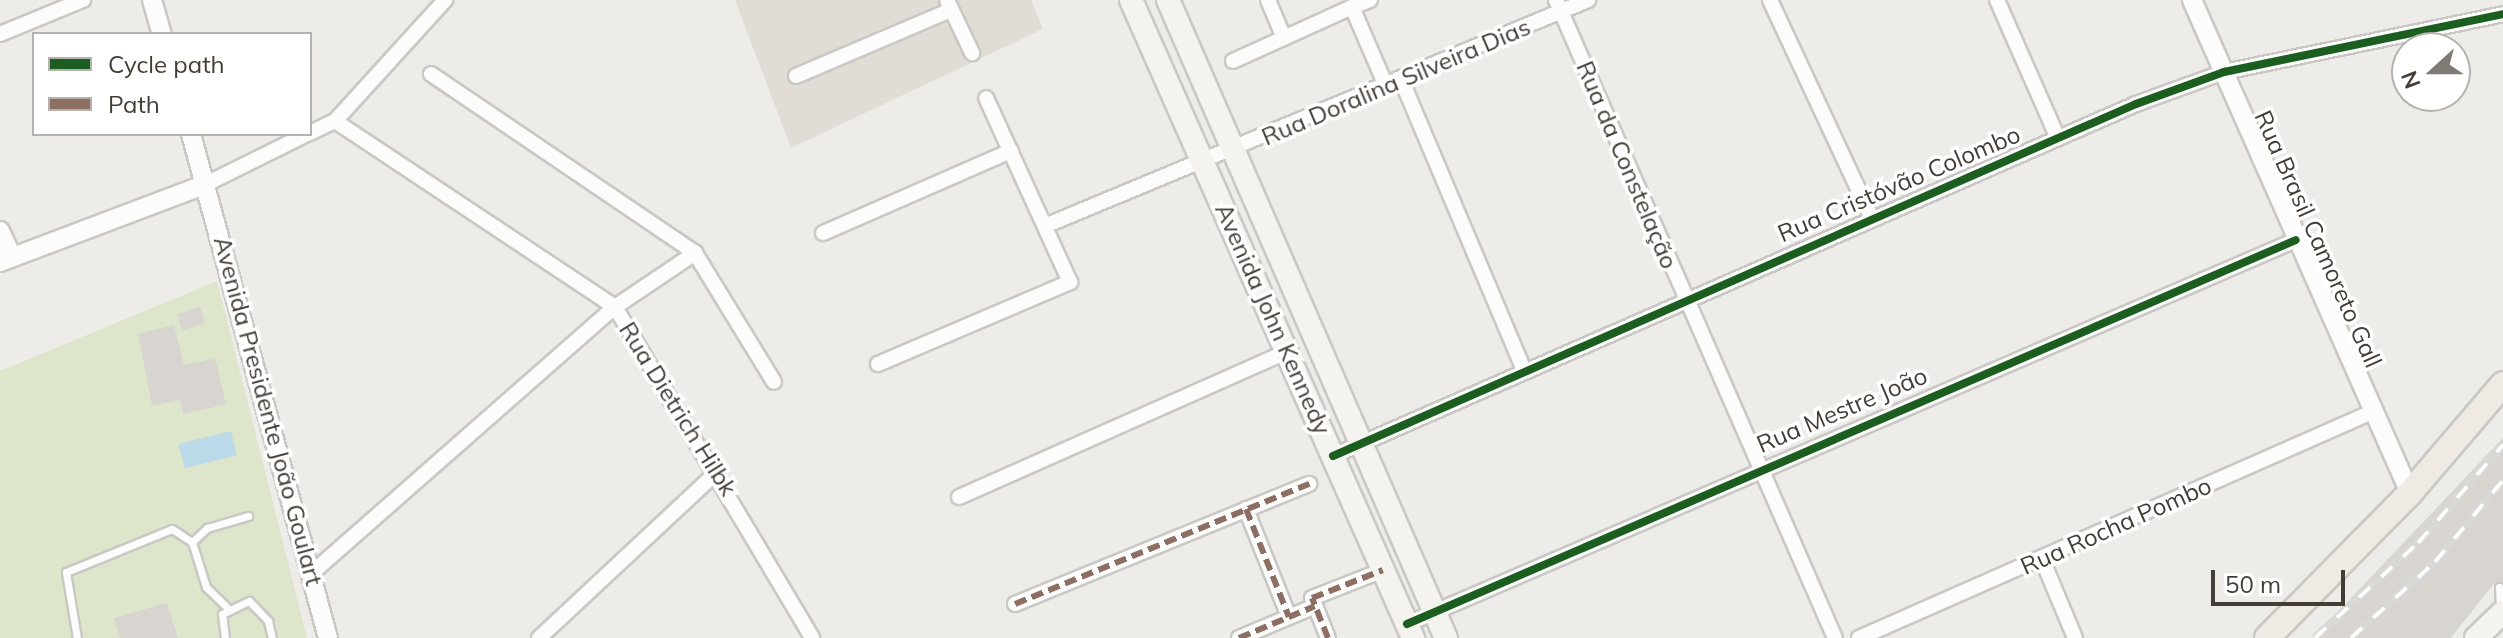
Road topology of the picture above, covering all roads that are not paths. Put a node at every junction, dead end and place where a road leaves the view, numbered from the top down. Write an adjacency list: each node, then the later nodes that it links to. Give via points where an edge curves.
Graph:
1 (83, 0): 17 (street)
2 (152, 0): 16 (street)
3 (445, 0): 27 (street)
4 (1131, 0): 34 (main road, Avenida John Kennedy)
5 (1168, 0): 33 (main road, Avenida John Kennedy)
6 (1268, 0): 18 (street)
7 (1370, 0): 14 (street)
8 (1588, 0): 13 (street, Rua Doralina Silveira Dias)
9 (1770, 0): 36 (street)
10 (1997, 0): 31 (street)
11 (2192, 0): 21 (street, Rua Brasil Camoreto Gall)
12 (949, 5): 19 (street); 23 (street)
13 (1558, 6): 24 (street, Rua Doralina Silveira Dias); 43 (street, Rua da Constelação)
14 (1352, 7): 18 (street); 25 (street)
15 (2503, 14): 21 (street, Rua Cristóvão Colombo)
16 (161, 32)
17 (0, 34)
18 (1284, 38): 20 (street)
19 (972, 53)
20 (1233, 61)
21 (2224, 72): 31 (street, Rua Cristóvão Colombo); 40 (street, Rua Brasil Camoreto Gall)
22 (431, 74): 41 (street)
23 (796, 76)
24 (1401, 79): 25 (street, Rua Doralina Silveira Dias); 47 (street)
25 (1386, 86): 33 (street, Rua Doralina Silveira Dias)
26 (986, 98): 32 (street)
27 (335, 121): 28 (street); 44 (street, Rua Dietrich Hilbk)
28 (312, 131)
29 (192, 136): 35 (street, Avenida Presidente João Goulart)
30 (302, 136): 35 (street)
31 (2058, 138): 36 (street, Rua Cristóvão Colombo)
32 (1011, 151): 37 (street); 39 (street)
33 (1234, 151): 34 (street, Rua Doralina Silveira Dias); 51 (main road, Avenida John Kennedy)
34 (1204, 163): 37 (street, Rua Doralina Silveira Dias); 45 (main road, Avenida John Kennedy)
35 (206, 184): 42 (street); 63 (street, Avenida Presidente João Goulart)
36 (1871, 217): 43 (street, Rua Cristóvão Colombo)
37 (1047, 225): 46 (street, via 1070,282)
38 (0, 231): 42 (street)
39 (823, 233)
40 (2296, 240): 50 (street, Rua Brasil Camoreto Gall); 53 (street, Rua Mestre João)
41 (695, 253): 44 (street); 48 (street)
42 (6, 260)
43 (1686, 300): 47 (street, Rua Cristóvão Colombo); 53 (street, Rua da Constelação)
44 (615, 307): 54 (street, Rua Dietrich Hilbk); 63 (street)
45 (1289, 351): 52 (main road, Avenida John Kennedy); 57 (street)
46 (878, 364)
47 (1524, 370): 51 (street, Rua Cristóvão Colombo)
48 (774, 382)
49 (2503, 384): 56 (main road)
50 (2372, 412): 56 (street, Rua Brasil Camoreto Gall); 61 (street, Rua Rocha Pombo)
51 (1360, 445): 52 (street, Rua Cristóvão Colombo); 68 (main road, Avenida John Kennedy)
52 (1333, 456): 62 (main road, Avenida John Kennedy)
53 (1758, 467): 68 (street, Rua Mestre João); 81 (street, Rua da Constelação)
54 (718, 471): 76 (street); 77 (street, Rua Dietrich Hilbk)
55 (1309, 484): 58 (street)
56 (2410, 493): 84 (main road)
57 (959, 497)
58 (1246, 509): 65 (street); 70 (street)
59 (248, 516): 60 (lane, via 207,528)
60 (192, 542): 67 (lane, via 206,587); 72 (lane, via 172,529 76,564 64,581)
61 (2042, 559): 82 (street, Rua Rocha Pombo); 83 (street)
62 (1383, 570): 66 (street, via 1312,598); 71 (main road, Avenida John Kennedy)
63 (313, 572): 75 (street, Avenida Presidente João Goulart)
64 (2499, 587): 69 (lane)
65 (1015, 604)
66 (1315, 606): 70 (street); 79 (street)
67 (227, 607): 73 (lane); 74 (lane, via 249,601)
68 (1435, 612): 71 (street, Rua Mestre João); 80 (main road, Avenida John Kennedy)
69 (2502, 615): 85 (main road)
70 (1289, 617): 78 (street)
71 (1410, 631)
72 (77, 638)
73 (225, 638)
74 (272, 638)
75 (328, 638)
76 (539, 638)
77 (812, 638)
78 (1239, 638)
79 (1328, 638)
80 (1446, 638)
81 (1835, 638)
82 (1859, 638)
83 (2075, 638)
84 (2267, 638)
85 (2476, 638)

